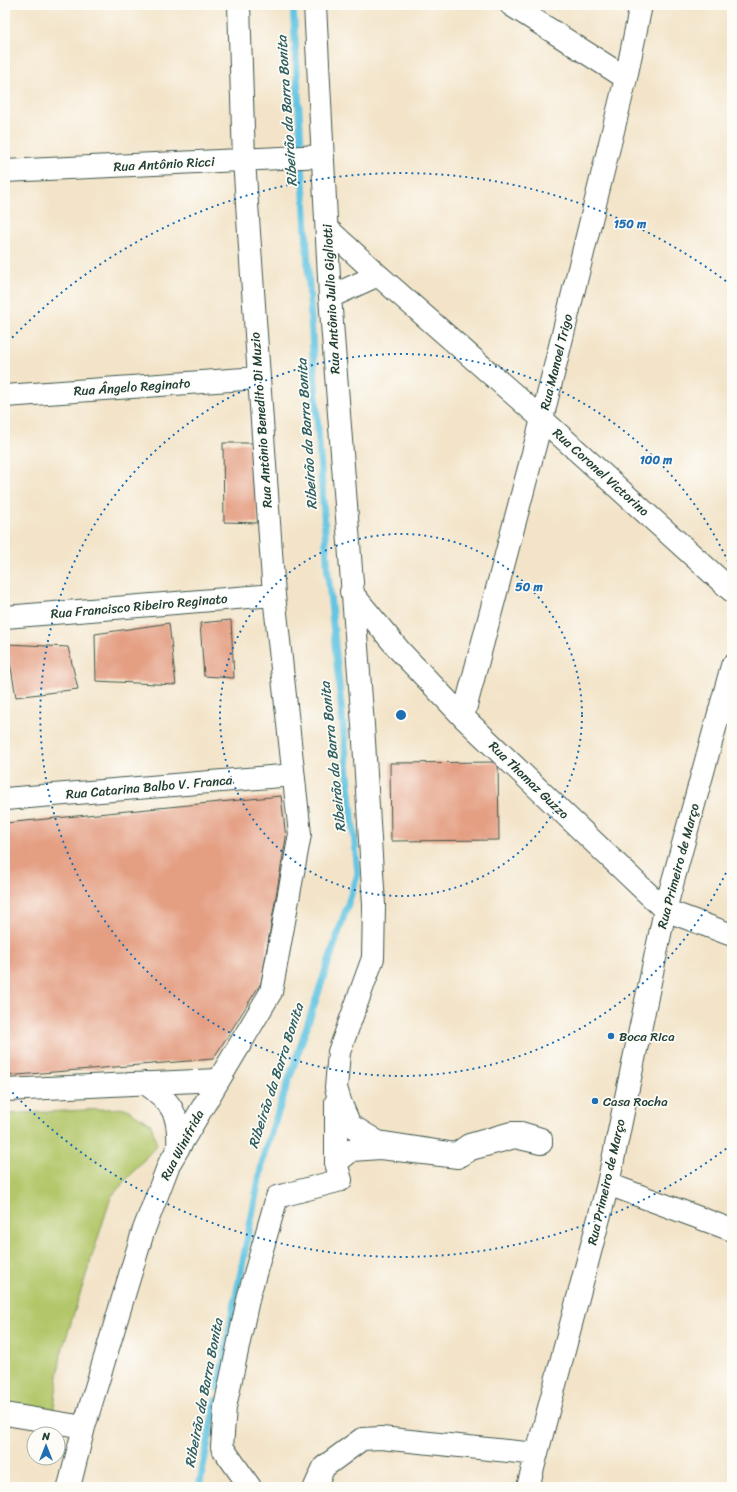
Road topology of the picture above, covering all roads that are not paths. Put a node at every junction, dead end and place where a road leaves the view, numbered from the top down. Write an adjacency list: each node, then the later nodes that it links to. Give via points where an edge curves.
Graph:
1 (239, 5): 7 (street, Rua Antônio Benedito Di Muzio)
2 (315, 5): 6 (street, Rua Antônio Julio Gigliotti)
3 (511, 5): 5 (street)
4 (641, 5): 5 (street, Rua Manoel Trigo)
5 (626, 78): 14 (street, Rua Manoel Trigo)
6 (314, 157): 7 (street, Rua Antônio Ricci); 9 (street, Rua Antônio Julio Gigliotti)
7 (254, 160): 8 (street, Rua Antônio Ricci); 12 (street, Rua Antônio Benedito Di Muzio)
8 (5, 171)
9 (327, 228): 10 (street, Rua Coronel Victorino); 11 (street, Rua Antônio Julio Gigliotti)
10 (378, 275): 11 (street); 14 (street, Rua Coronel Victorino)
11 (330, 297): 16 (street, Rua Antônio Julio Gigliotti)
12 (258, 378): 13 (street, Rua Ângelo Reginato); 17 (street, Rua Antônio Benedito Di Muzio)
13 (5, 396)
14 (542, 419): 15 (street, Rua Coronel Victorino); 20 (street, Rua Manoel Trigo)
15 (732, 591)
16 (351, 592): 20 (street, Rua Thomaz Guzzo, via 400,651); 28 (street, Rua Antônio Julio Gigliotti, via 363,725 374,905 373,958 339,1052)
17 (274, 595): 18 (street, Rua Francisco Ribeiro Reginato); 21 (street, Rua Antônio Benedito Di Muzio)
18 (5, 617)
19 (732, 666): 24 (street, Rua Primeiro de Março)
20 (463, 717): 24 (street, Rua Thomaz Guzzo)
21 (293, 774): 22 (street, Rua Catarina Balbo V. Franca); 23 (street, Rua Antônio Benedito Di Muzio)
22 (5, 799)
23 (300, 834): 26 (street, Rua Winifrida, via 271,992)
24 (665, 910): 25 (street, Rua Thomaz Guzzo); 32 (street, Rua Primeiro de Março)
25 (732, 935)
26 (217, 1080): 27 (street); 30 (street, Rua Winifrida)
27 (145, 1083): 29 (street); 30 (street, via 163,1096 176,1116 179,1126)
28 (336, 1088): 31 (street, Rua Antônio Julio Gigliotti); 31 (street, via 350,1125 378,1142 456,1154 470,1145 511,1133 541,1139 541,1143 515,1137 471,1149 458,1157 380,1148 352,1150)
29 (5, 1090)
30 (178, 1148): 35 (street, Rua Winifrida, via 169,1164 143,1232)
31 (336, 1163): 38 (street, Rua Antônio Julio Gigliotti, via 341,1180 277,1197 249,1295 225,1407 222,1448)
32 (608, 1184): 33 (street); 36 (street, Rua Primeiro de Março)
33 (732, 1230)
34 (5, 1414): 35 (street)
35 (84, 1427): 37 (street, Rua Winifrida)
36 (537, 1454): 39 (street, via 381,1438 362,1439 324,1467); 40 (street, Rua Primeiro de Março)
37 (69, 1487)
38 (250, 1487)
39 (315, 1487)
40 (528, 1487)

